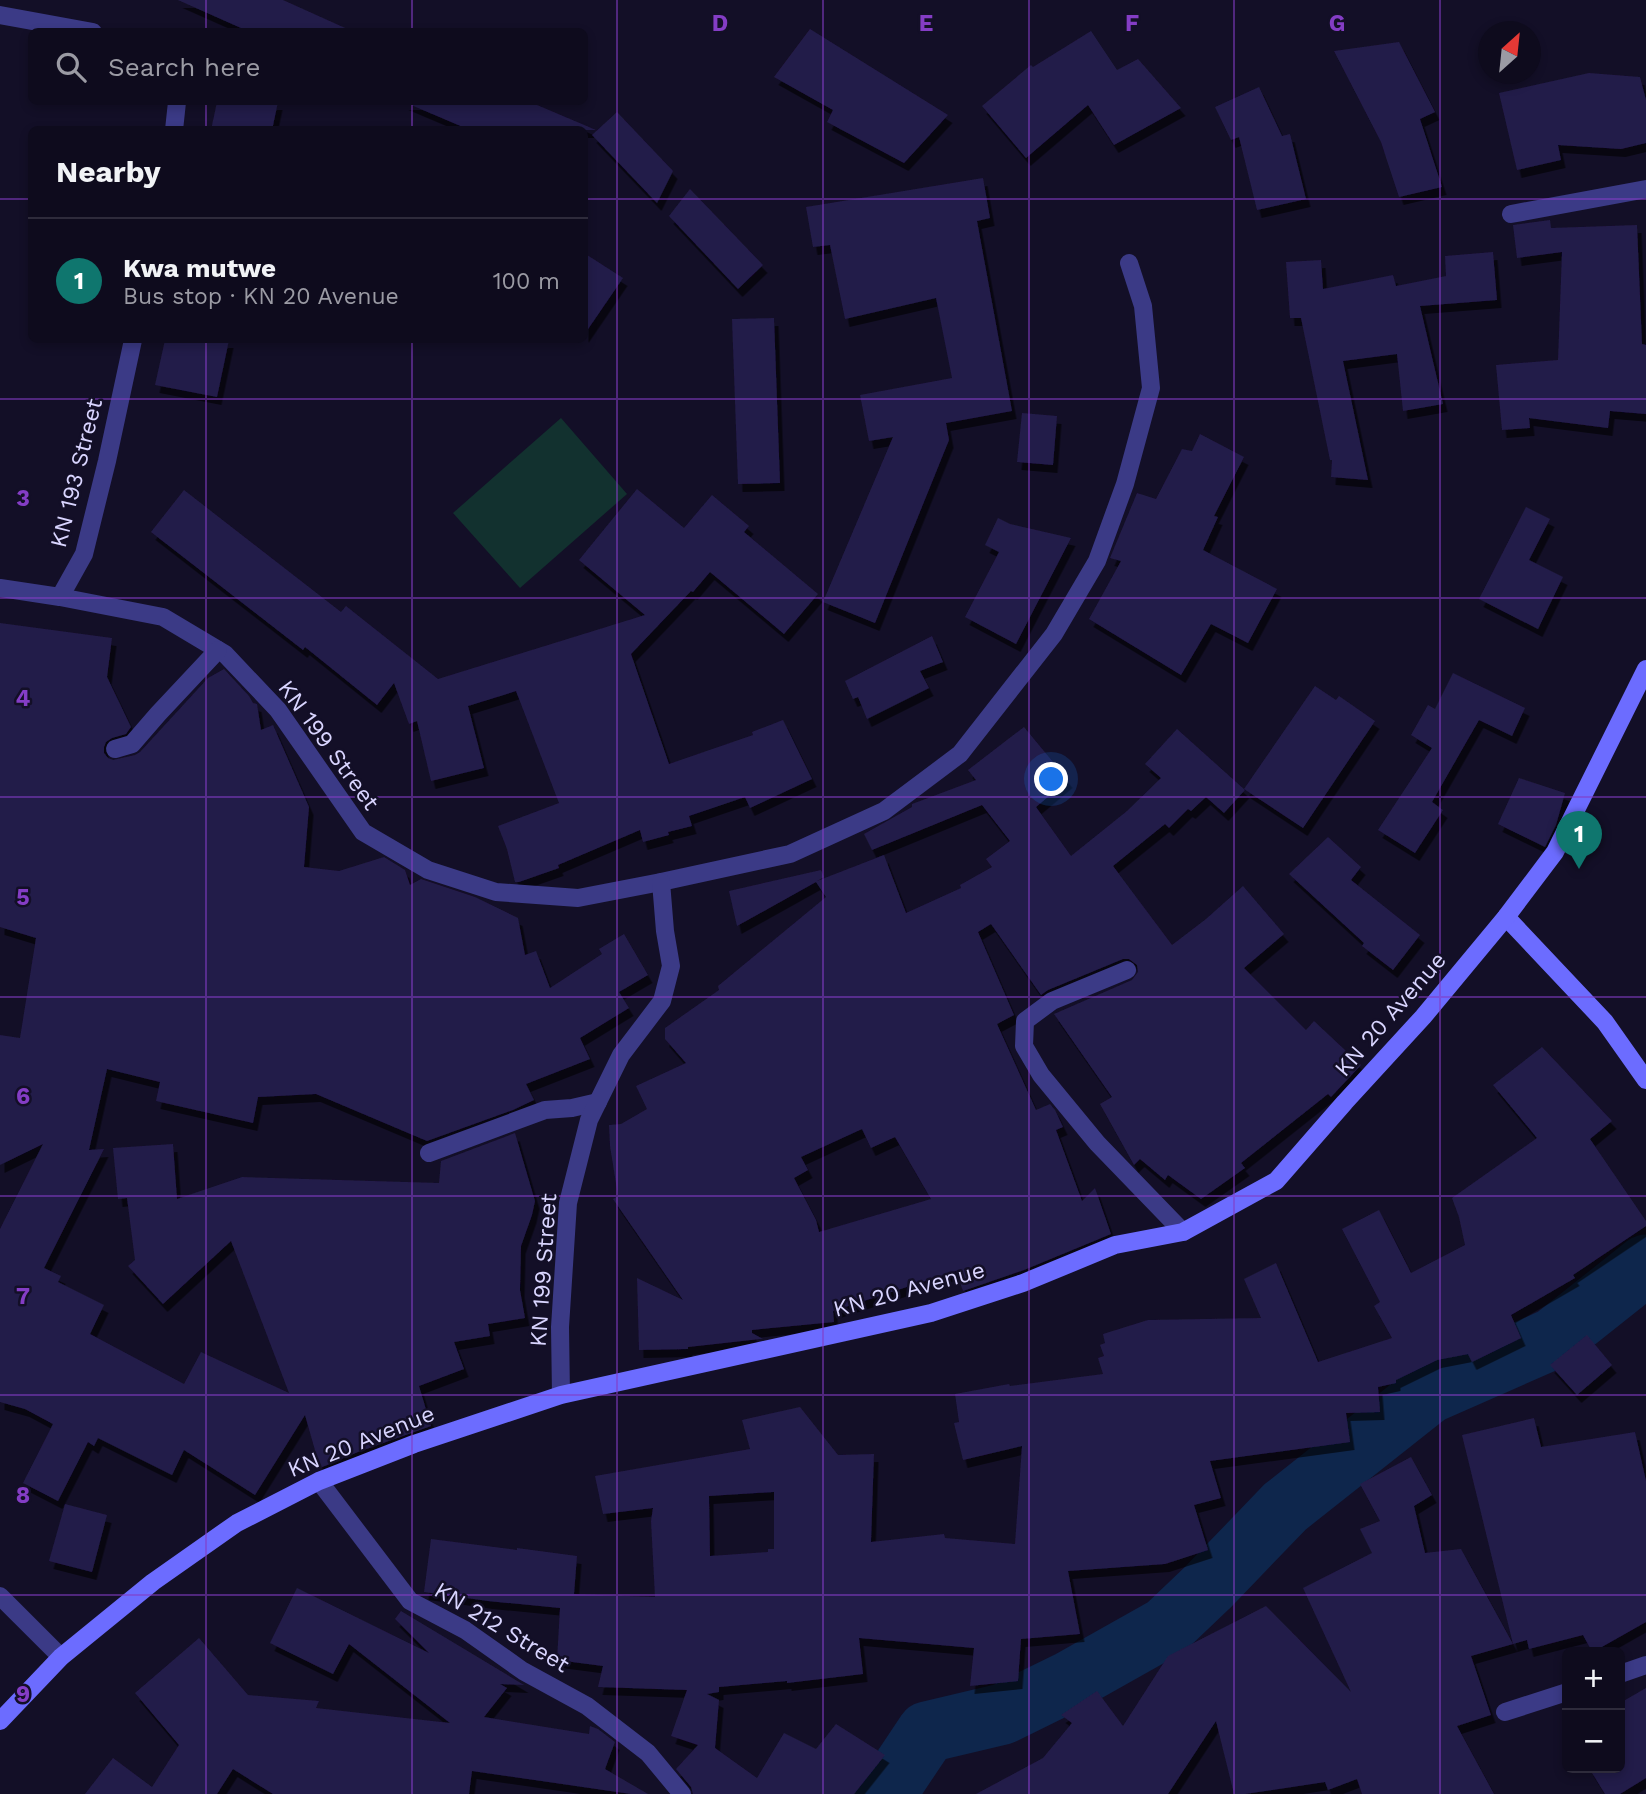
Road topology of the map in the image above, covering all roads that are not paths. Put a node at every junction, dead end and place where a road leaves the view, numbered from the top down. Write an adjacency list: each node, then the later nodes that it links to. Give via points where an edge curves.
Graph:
1 (0, 15): 2 (street)
2 (71, 28)
3 (177, 105): 4 (street)
4 (174, 126)
5 (1646, 189): 6 (street)
6 (1511, 214)
7 (1129, 263): 14 (street, via 1143,306 1151,388 1125,484 1097,561 1054,634 960,754 884,811 790,854)
8 (131, 343): 10 (street, KN 193 Street, via 84,554)
9 (0, 588): 10 (street)
10 (60, 597): 11 (street, KN 199 Street, via 163,617)
11 (218, 650): 13 (street, via 132,744); 14 (street, KN 199 Street, via 278,710 363,832 428,870 496,892 578,898)
12 (1646, 669): 15 (main road, KN 20 Avenue, via 1555,852)
13 (115, 749)
14 (661, 882): 18 (street, KN 199 Street, via 671,966 662,1001 621,1055)
15 (1506, 917): 17 (main road, via 1605,1022); 20 (main road, KN 20 Avenue, via 1276,1181)
16 (1127, 970): 20 (street, via 1052,1001 1025,1021 1024,1046 1041,1075 1097,1143)
17 (1646, 1080)
18 (598, 1102): 19 (street, via 545,1110); 21 (street, KN 199 Street, via 589,1120 568,1203 560,1326)
19 (429, 1153)
20 (1183, 1232): 21 (main road, KN 20 Avenue, via 1115,1245 1023,1283 931,1313)
21 (561, 1395): 22 (main road, KN 20 Avenue)
22 (319, 1481): 24 (main road, KN 20 Avenue, via 237,1523 153,1582); 30 (street, KN 212 Street, via 410,1601 466,1630 523,1671 587,1706 648,1753)
23 (0, 1596): 24 (street)
24 (61, 1657): 29 (main road, KN 20 Avenue)
25 (1646, 1665): 26 (street)
26 (1625, 1672)
27 (1562, 1694): 28 (street)
28 (1505, 1712)
29 (0, 1721)
30 (682, 1794)

